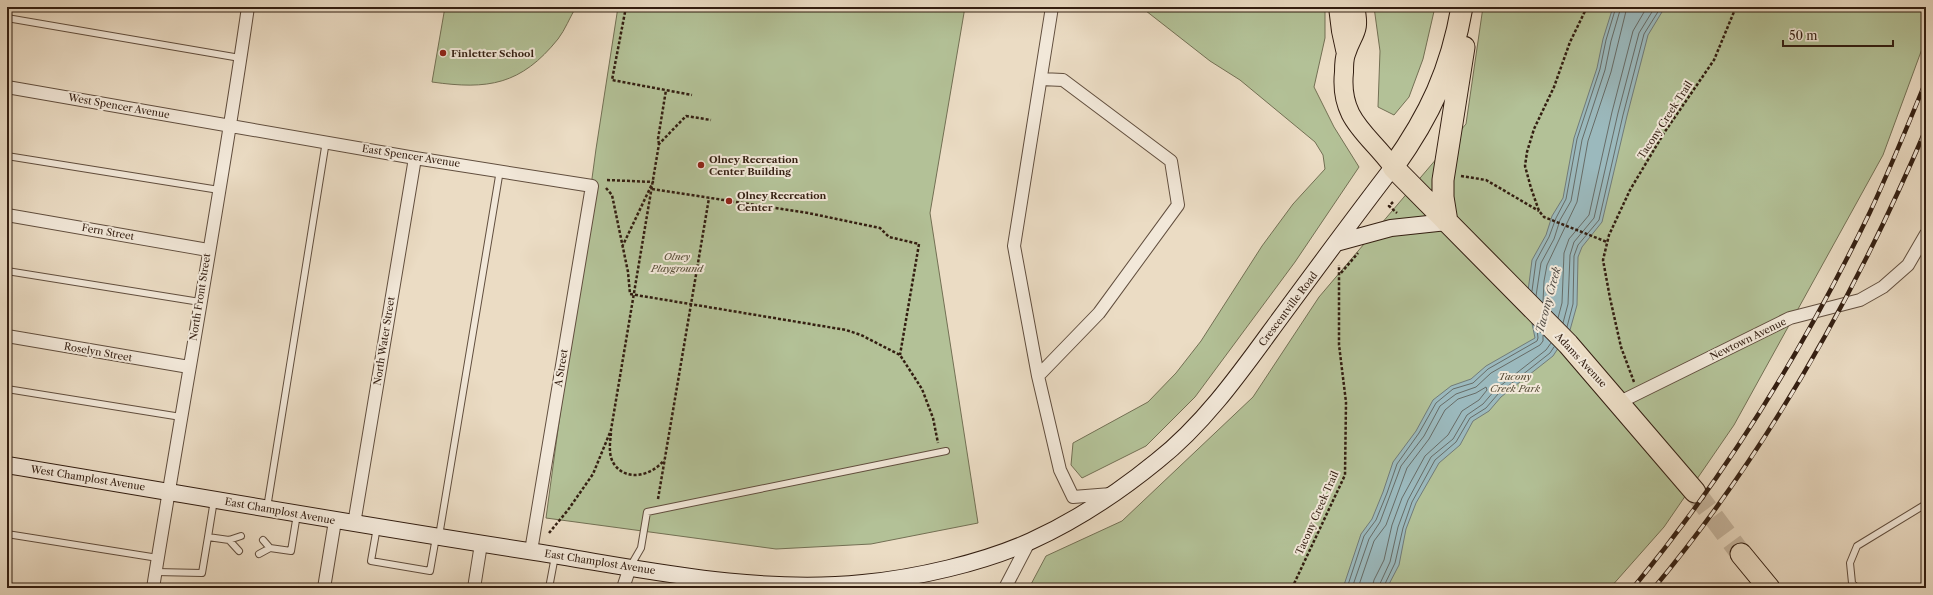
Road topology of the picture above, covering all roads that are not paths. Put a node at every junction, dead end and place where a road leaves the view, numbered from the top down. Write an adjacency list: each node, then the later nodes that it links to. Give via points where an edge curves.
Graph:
1 (248, 7): 9 (street, North Front Street)
2 (1052, 7): 10 (street)
3 (1338, 7): 8 (main road)
4 (1355, 7): 8 (main road, via 1357,33)
5 (1462, 7): 16 (highway, Crescentville Road, via 1451,55 1436,97 1414,138)
6 (1469, 7): 21 (highway, via 1443,180)
7 (7, 18): 9 (lane)
8 (1346, 54): 16 (main road, via 1343,91 1350,116)
9 (240, 58): 12 (street, North Front Street)
10 (1041, 79): 29 (street, via 1014,246); 29 (street, via 1063,80 1171,161 1178,205 1099,313)
11 (7, 87): 12 (street, West Spencer Avenue)
12 (231, 124): 13 (street, East Spencer Avenue); 19 (street, North Front Street)
13 (326, 141): 15 (street, East Spencer Avenue); 40 (lane)
14 (7, 156): 19 (lane)
15 (415, 158): 17 (street, East Spencer Avenue); 43 (street, North Water Street)
16 (1393, 167): 21 (highway, Adams Avenue); 23 (street, Crescentville Road)
17 (500, 170): 18 (street, East Spencer Avenue); 47 (lane)
18 (592, 186): 55 (street, A Street)
19 (219, 190): 24 (street, North Front Street)
20 (7, 215): 24 (street, Fern Street)
21 (1447, 222): 23 (street, via 1391,228); 31 (highway, Adams Avenue, via 1568,344)
22 (1926, 234): 31 (street, Newtown Avenue, via 1908,265 1883,287 1860,300 1790,318)
23 (1336, 243): 37 (street, Crescentville Road, via 1243,369 1195,426 1158,460)
24 (208, 250): 26 (street, North Front Street)
25 (7, 271): 26 (lane)
26 (200, 302): 28 (street, North Front Street)
27 (7, 336): 28 (street, Roselyn Street)
28 (189, 367): 32 (street, North Front Street)
29 (1038, 376): 37 (street, via 1060,470 1072,497)
30 (7, 389): 32 (lane)
31 (1620, 402): 36 (highway, Adams Avenue)
32 (181, 417): 35 (street, North Front Street)
33 (946, 451): 60 (lane, via 647,512 641,548)
34 (7, 465): 35 (street, West Champlost Avenue)
35 (169, 491): 38 (street, East Champlost Avenue); 59 (street, North Front Street)
36 (1695, 492)
37 (1111, 494): 50 (street, Crescentville Road)
38 (214, 499): 40 (street, East Champlost Avenue); 46 (lane)
39 (1926, 504): 70 (lane, via 1857,546 1850,563 1852,583)
40 (267, 508): 41 (street, East Champlost Avenue)
41 (297, 514): 42 (street, East Champlost Avenue); 53 (lane, via 291,551)
42 (335, 521): 43 (street, East Champlost Avenue); 64 (street)
43 (354, 524): 44 (street, East Champlost Avenue)
44 (377, 527): 47 (street, East Champlost Avenue); 47 (lane, via 371,561 430,571)
45 (7, 534): 59 (lane)
46 (208, 537): 49 (lane); 61 (lane, via 202,573)
47 (438, 537): 52 (street, East Champlost Avenue)
48 (240, 539): 49 (lane)
49 (229, 540): 54 (lane)
50 (1029, 542): 62 (street, East Champlost Avenue, via 960,565 909,576 867,583); 68 (street)
51 (262, 543): 53 (lane)
52 (481, 544): 55 (street, East Champlost Avenue); 65 (street)
53 (270, 548): 56 (lane)
54 (240, 551)
55 (531, 551): 58 (street, East Champlost Avenue)
56 (259, 554)
57 (1741, 554): 69 (highway)
58 (555, 555): 60 (street, East Champlost Avenue); 66 (lane)
59 (158, 558): 61 (street, North Front Street)
60 (630, 566): 62 (street, East Champlost Avenue, via 697,580); 67 (street)
61 (156, 572): 63 (street, North Front Street)
62 (772, 587)
63 (155, 588)
64 (324, 588)
65 (474, 588)
66 (549, 588)
67 (623, 588)
68 (1005, 588)
69 (1769, 588)
70 (1857, 588)

